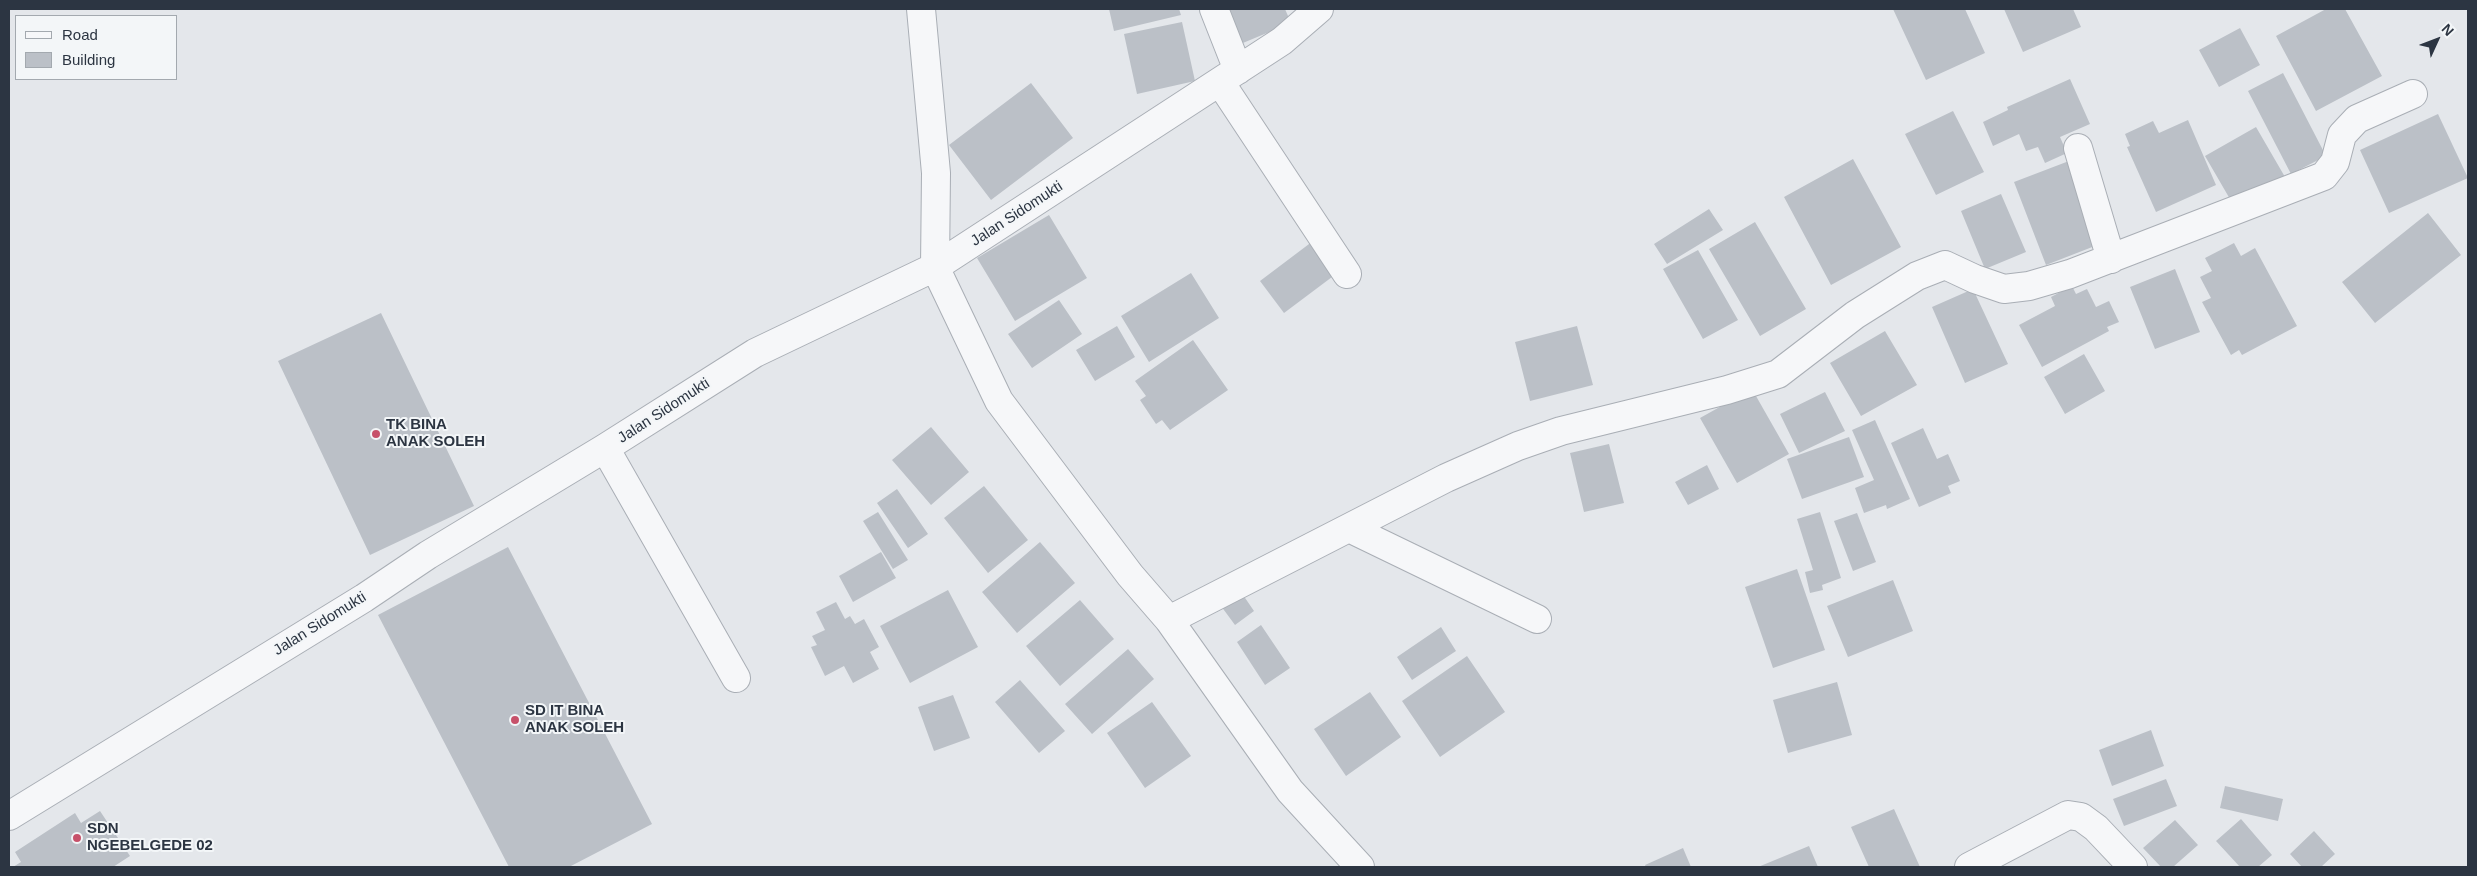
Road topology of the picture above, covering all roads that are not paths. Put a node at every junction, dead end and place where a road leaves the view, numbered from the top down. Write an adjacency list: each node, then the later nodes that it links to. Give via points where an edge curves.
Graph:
1 (921, 9): 8 (street, via 936,173)
2 (1214, 9): 4 (street)
3 (1319, 9): 4 (street, Jalan Sidomukti, via 1282,41)
4 (1229, 76): 8 (street, Jalan Sidomukti); 9 (street)
5 (2413, 94): 7 (street, via 2357,119 2342,135 2335,162 2324,176)
6 (2078, 148): 7 (street)
7 (2111, 259): 11 (street, via 2029,286 2004,289 1945,265 1917,276 1855,316 1778,374 1727,390 1561,431 1518,446 1446,478)
8 (936, 267): 10 (street, Jalan Sidomukti, via 755,352); 13 (street, via 999,401 1130,574)
9 (1347, 274)
10 (605, 448): 14 (street); 15 (street, Jalan Sidomukti)
11 (1351, 529): 12 (street); 13 (street)
12 (1537, 618)
13 (1169, 620): 16 (street, via 1290,791)
14 (736, 678)
15 (9, 816)
16 (1360, 867)
17 (1969, 867): 18 (street, via 2068,814 2081,817 2096,828)
18 (2133, 867)

